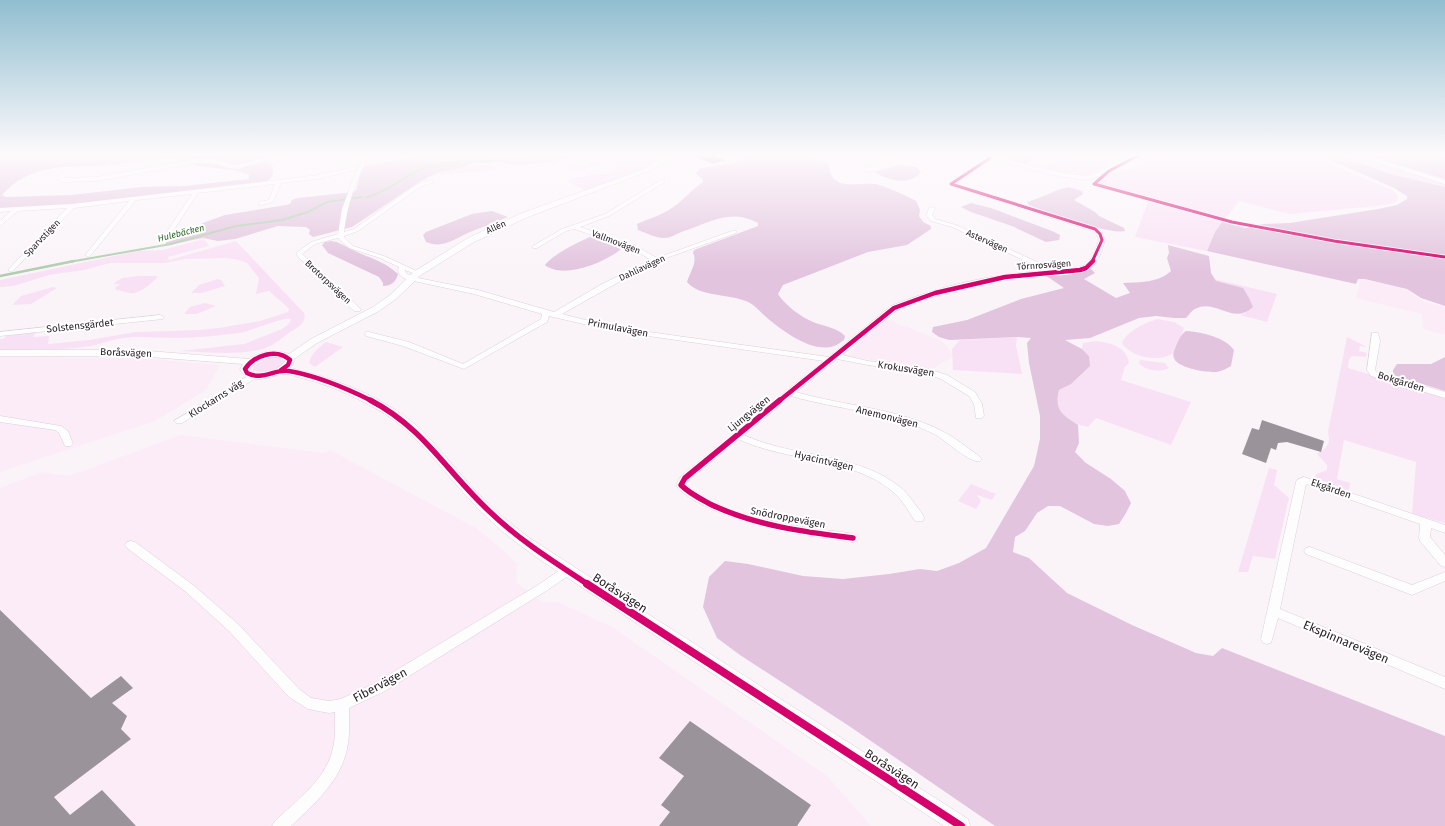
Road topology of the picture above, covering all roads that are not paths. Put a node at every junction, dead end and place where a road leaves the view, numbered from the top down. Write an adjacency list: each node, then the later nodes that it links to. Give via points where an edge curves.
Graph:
1 (177, 194): 9 (street)
2 (195, 194): 18 (street)
3 (274, 194): 10 (street, via 271,201)
4 (351, 194): 19 (street)
5 (408, 194): 19 (street, via 361,227)
6 (586, 194): 26 (street, Allén, via 488,231)
7 (642, 194): 16 (street, Vallmovägen, via 607,215)
8 (982, 194): 25 (street, Törnrosvägen, via 1099,232 1102,240 1091,264 1076,271)
9 (134, 199): 11 (street); 21 (street)
10 (261, 203)
11 (72, 206): 14 (street); 24 (street, Sparvstigen)
12 (932, 208): 25 (street, Astervägen, via 929,215 933,220 954,226)
13 (0, 210): 14 (street)
14 (16, 210): 15 (street)
15 (0, 224)
16 (575, 227): 20 (street, Vallmovägen, via 556,234); 22 (street, Vallmovägen, via 632,246)
17 (734, 232): 22 (street, Dahliavägen)
18 (168, 233)
19 (339, 234): 23 (street, via 343,242 351,247); 29 (street, Brotorpsvägen, via 313,243 299,255)
20 (535, 247)
21 (88, 255)
22 (656, 260): 31 (street, Dahliavägen)
23 (403, 267): 26 (street); 27 (street, via 402,274)
24 (11, 270)
25 (1054, 272): 38 (street, Törnrosvägen, via 1012,275 909,301 880,318)
26 (418, 273): 27 (street, Allén)
27 (411, 279): 28 (street, Allén); 30 (street, Primulavägen, via 475,292)
28 (400, 290): 37 (street, Allén, via 364,312); 39 (street, Allén, via 376,309 317,339)
29 (357, 309)
30 (546, 313): 31 (street, Primulavägen); 34 (street, via 544,320 464,366 406,344)
31 (555, 315): 38 (street, Primulavägen, via 652,335)
32 (160, 317): 33 (street, Solstensgärdet)
33 (0, 334)
34 (369, 334)
35 (1375, 335): 44 (street, Bokgården, via 1371,370 1374,374)
36 (0, 353): 40 (street, Boråsvägen, via 136,353)
37 (273, 354): 39 (street); 40 (street, Boråsvägen)
38 (832, 357): 43 (street, Ljungvägen); 45 (street, Krokusvägen, via 925,371 944,377 972,394 978,404)
39 (289, 358): 41 (street, via 289,363)
40 (251, 362): 42 (street, via 246,371)
41 (281, 370): 42 (street, Boråsvägen); 59 (street, Boråsvägen, via 340,386 402,420 432,448 496,519)
42 (253, 376): 47 (street, Klockarns väg)
43 (790, 393): 48 (street, Ljungvägen); 50 (street, Anemonvägen, via 922,426 955,442)
44 (1445, 395)
45 (979, 416)
46 (0, 418): 49 (street, via 58,428 63,431)
47 (179, 421)
48 (737, 435): 51 (street, Ljungvägen, via 685,478); 52 (street, Hyacintvägen, via 769,448 864,471 895,489)
49 (68, 444)
50 (977, 459)
51 (681, 485): 55 (street, Snödroppevägen, via 715,507 752,521)
52 (919, 518)
53 (1426, 522): 54 (street, Ekgården); 58 (street, via 1424,538); 61 (street, Ekgården, via 1304,480 1301,482)
54 (1445, 529)
55 (852, 538)
56 (131, 545): 64 (street, Fibervägen, via 224,618 294,694 308,703 329,707)
57 (1310, 551): 60 (street, via 1412,590)
58 (1445, 563)
59 (567, 571): 64 (street, Fibervägen, via 440,652 380,687); 66 (street, Boråsvägen)
60 (1445, 576)
61 (1273, 611): 62 (street); 63 (street, Ekspinnarevägen)
62 (1267, 639)
63 (1445, 683)
64 (342, 704): 65 (street, via 339,753 328,777)
65 (280, 826)
66 (961, 826)

